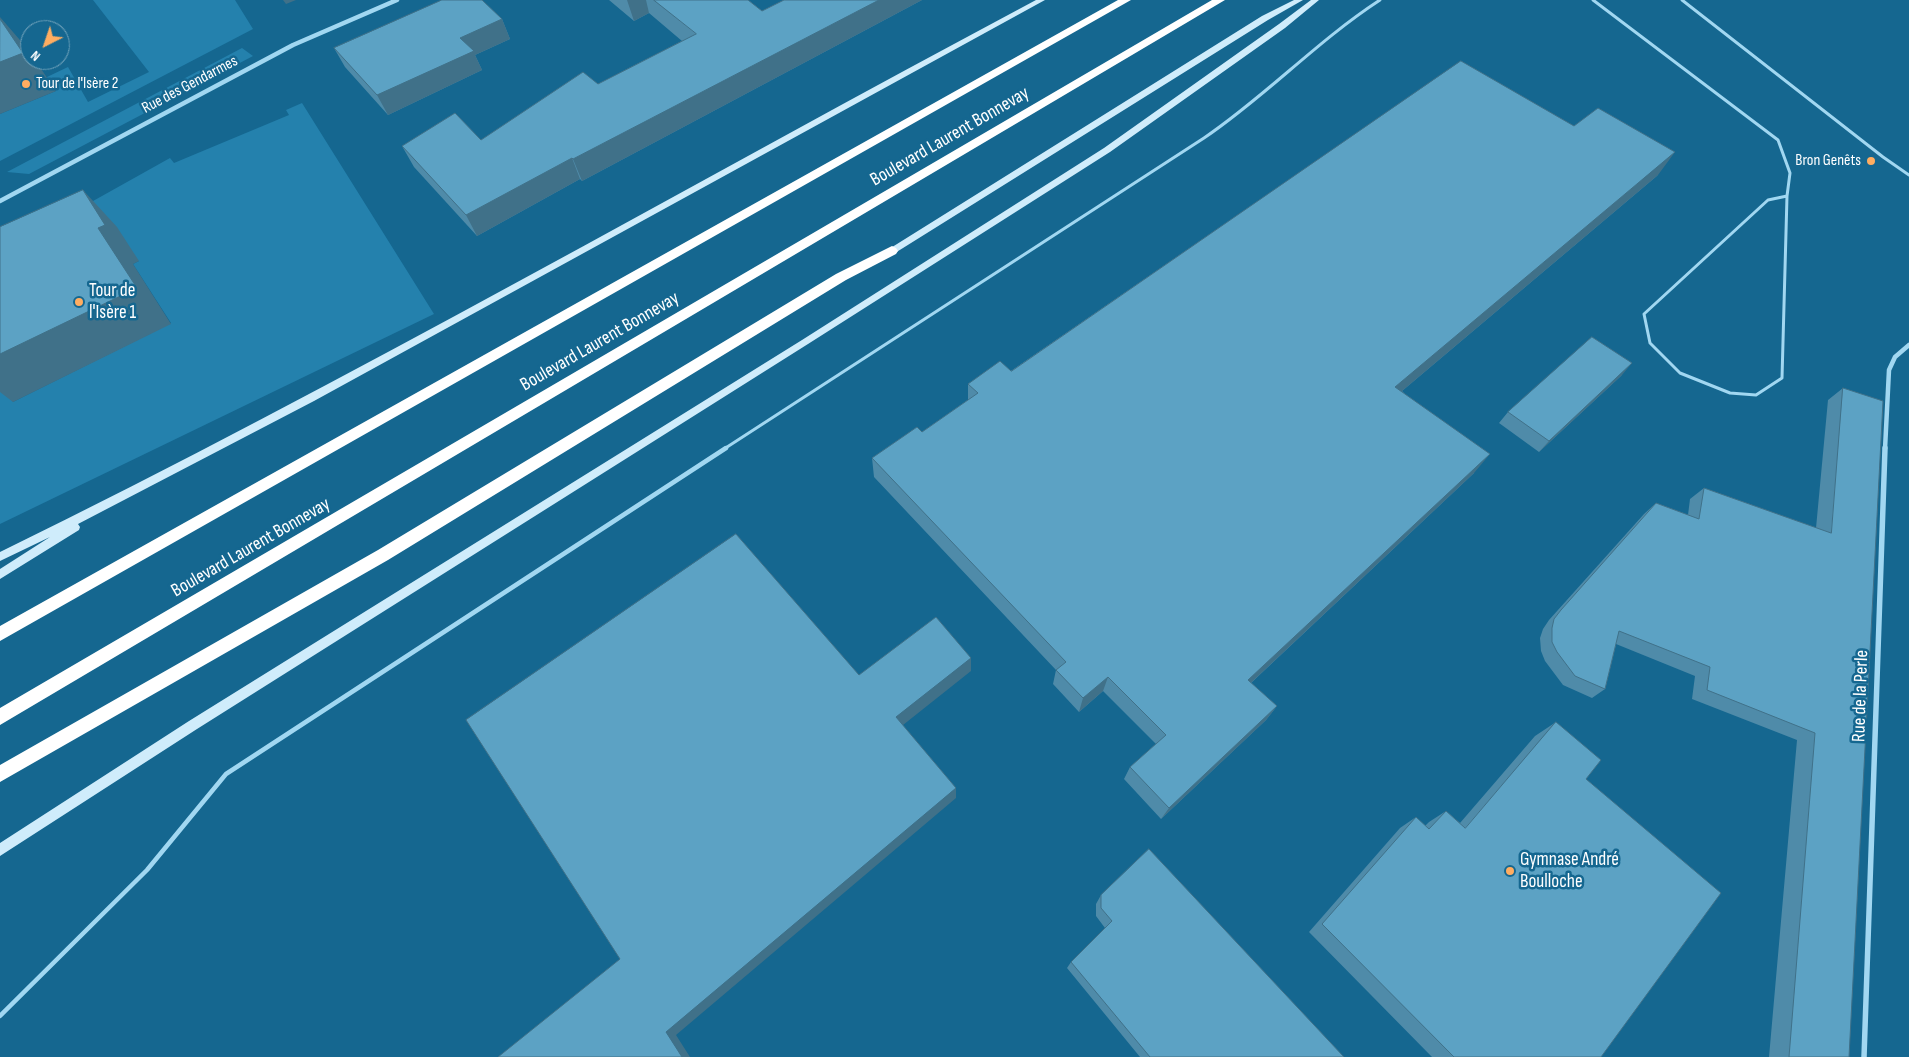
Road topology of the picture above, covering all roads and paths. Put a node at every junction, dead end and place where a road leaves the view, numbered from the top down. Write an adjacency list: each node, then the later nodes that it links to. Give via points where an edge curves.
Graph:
1 (396, 0): 12 (street, Rue des Gendarmes, via 293,45)
2 (1041, 0): 15 (main road, via 388,358)
3 (1126, 0): 18 (highway, Boulevard Laurent Bonnevay)
4 (1220, 0): 19 (highway, Boulevard Laurent Bonnevay)
5 (1299, 0): 13 (main road)
6 (1315, 0): 21 (main road, via 1107,150)
7 (1380, 0): 22 (lane, via 1328,36 1230,121 226,774 147,870)
8 (1593, 0): 11 (lane, via 1778,140 1790,173)
9 (1682, 0): 10 (lane)
10 (1909, 175)
11 (1786, 196): 11 (lane, via 1768,200 1644,314 1650,343 1680,373 1730,393 1756,395 1782,378)
12 (0, 201)
13 (892, 250): 20 (highway, via 841,277 383,555)
14 (1909, 344): 23 (street, Rue de la Perle, via 1889,365 1887,384)
15 (118, 500): 16 (main road); 17 (main road)
16 (0, 557)
17 (0, 574)
18 (0, 634)
19 (0, 717)
20 (0, 774)
21 (0, 850)
22 (0, 1016)
23 (1864, 1057)

